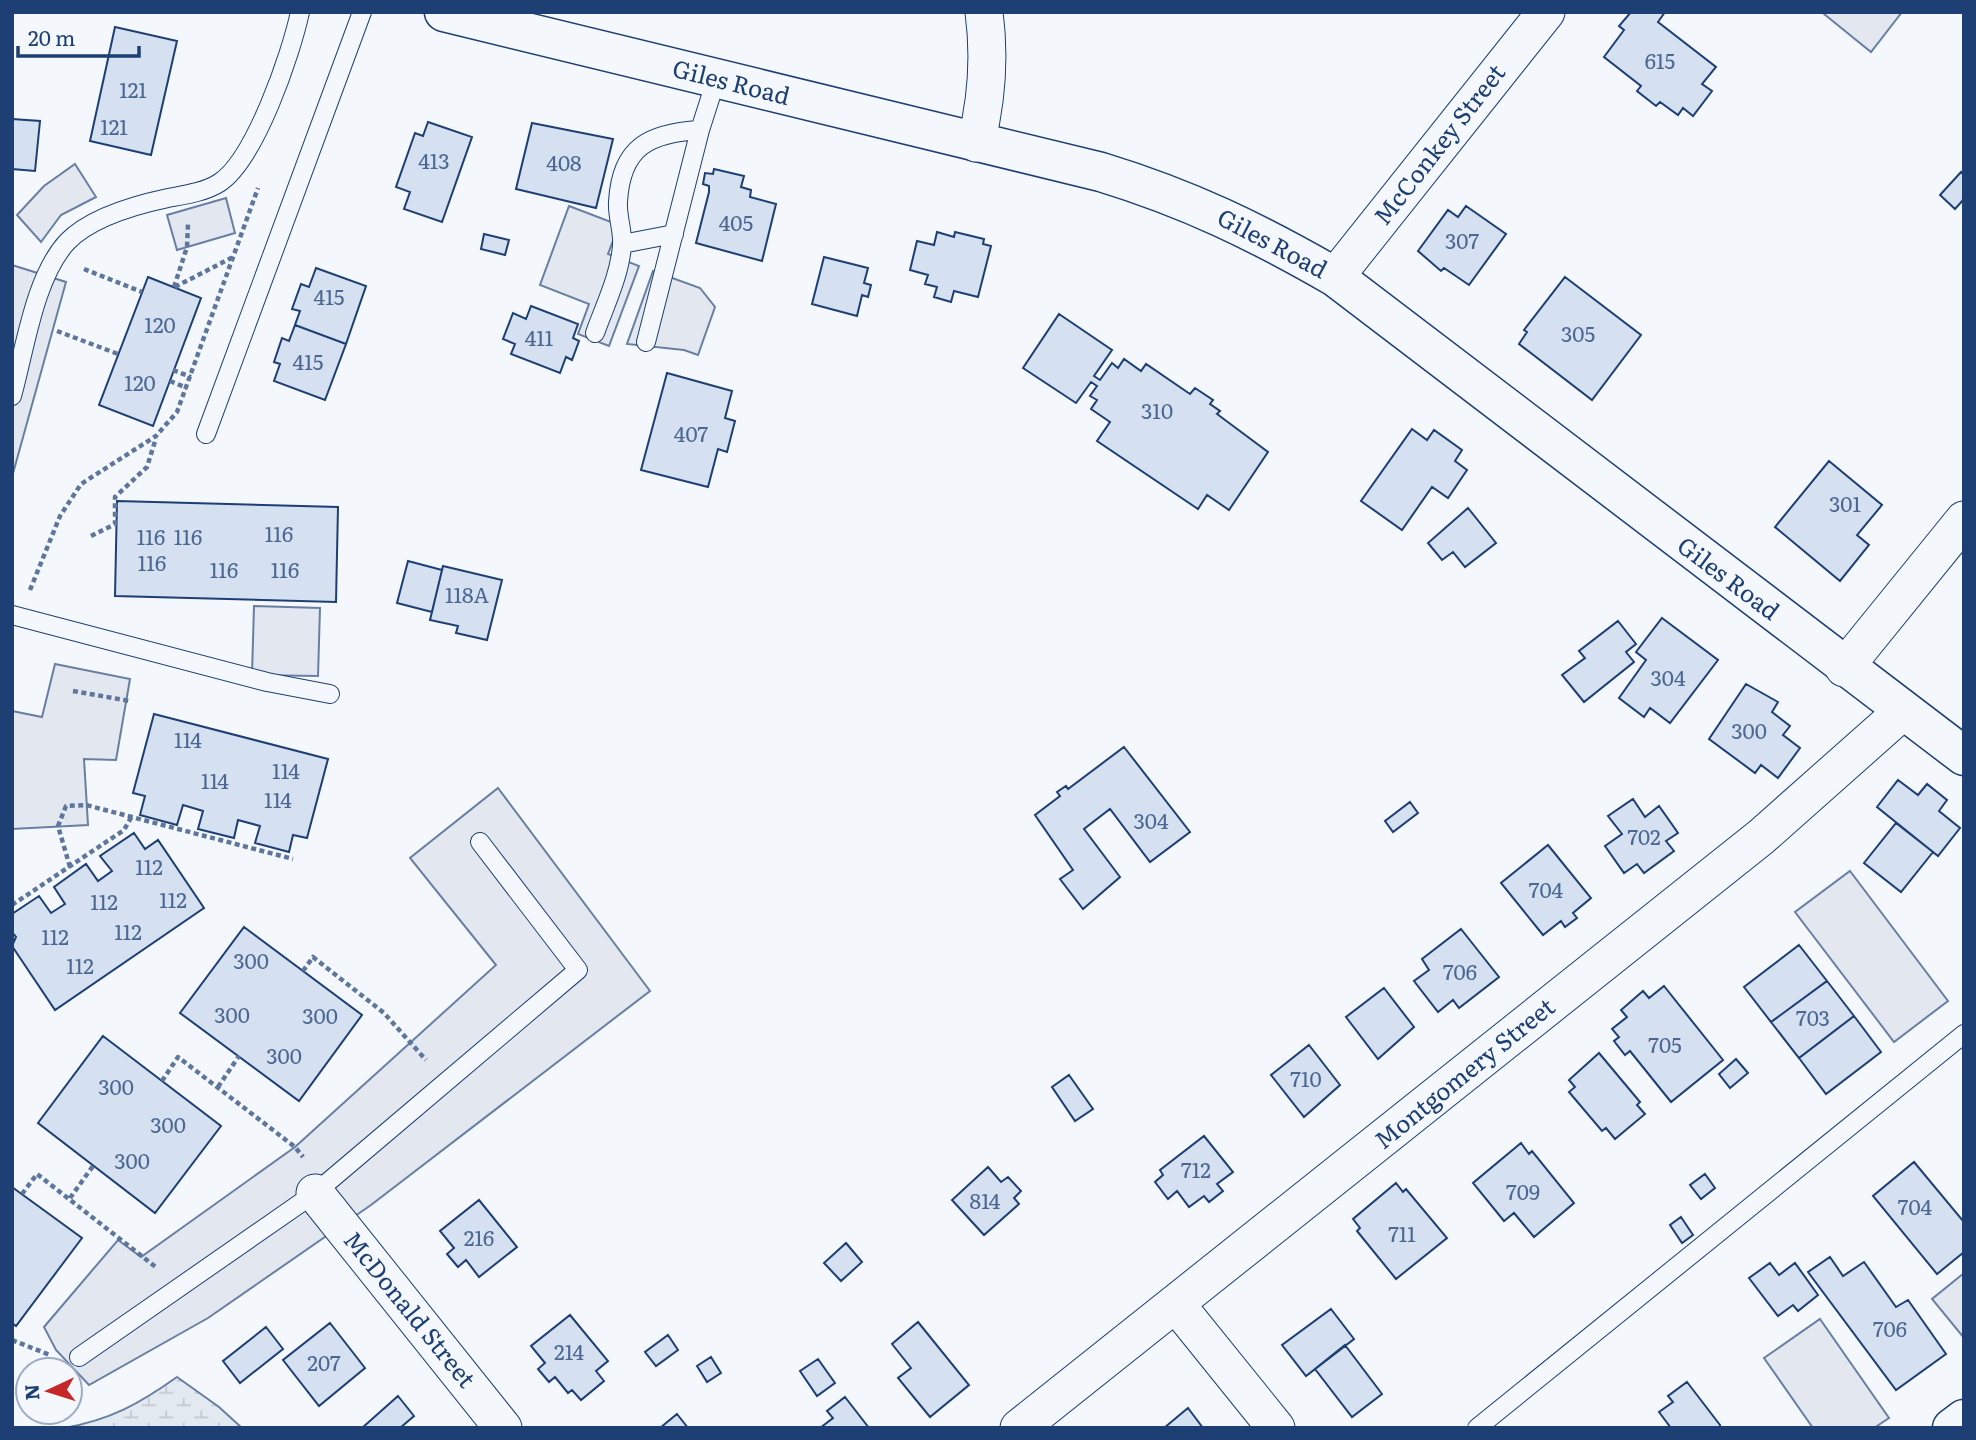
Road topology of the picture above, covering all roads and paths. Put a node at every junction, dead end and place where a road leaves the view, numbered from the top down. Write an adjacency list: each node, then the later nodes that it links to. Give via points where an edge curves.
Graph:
1 (300, 12): 25 (lane, via 276,87 234,170 218,184 101,219 58,253 46,275)
2 (362, 12): 26 (lane)
3 (444, 12): 6 (street, Giles Road)
4 (984, 12): 8 (street, via 989,52)
5 (1546, 12): 15 (street, McConkey Street)
6 (716, 80): 7 (lane); 8 (street, Giles Road)
7 (700, 130): 10 (lane); 11 (lane, via 668,132 643,142 622,173 617,204)
8 (975, 143): 15 (street, Giles Road, via 1101,172 1170,194 1243,225)
9 (262, 177): 13 (path)
10 (674, 234): 11 (lane); 19 (lane)
11 (622, 244): 18 (lane)
12 (187, 247): 13 (path, via 174,287)
13 (236, 256): 22 (path)
14 (75, 266): 16 (path)
15 (1335, 277): 32 (street, Giles Road)
16 (142, 292)
17 (53, 330): 20 (path)
18 (595, 333)
19 (646, 342)
20 (118, 354)
21 (173, 370): 22 (path)
22 (191, 377): 24 (path)
23 (170, 381): 24 (path)
24 (187, 388): 27 (path, via 177,412)
25 (12, 396)
26 (206, 434)
27 (156, 436): 29 (path, via 148,467 115,497 115,524); 30 (path, via 81,484 60,516)
28 (1964, 520): 32 (street)
29 (91, 537)
30 (26, 598)
31 (12, 615): 34 (lane, via 267,682)
32 (1844, 668): 36 (street, Giles Road)
33 (73, 691): 35 (path)
34 (330, 694)
35 (130, 701)
36 (1903, 711): 37 (street, Giles Road); 55 (street, Montgomery Street, via 1761,837)
37 (1964, 756)
38 (132, 816): 40 (path); 41 (path, via 124,830); 41 (path, via 86,805 66,806 58,827)
39 (480, 842): 51 (lane, via 578,970)
40 (293, 859)
41 (71, 867): 42 (path)
42 (12, 905)
43 (303, 971): 45 (path, via 313,957 384,1013)
44 (1964, 1034): 63 (lane)
45 (410, 1042)
46 (239, 1056): 48 (path)
47 (162, 1081): 48 (path, via 178,1056)
48 (218, 1087): 49 (path)
49 (295, 1147)
50 (93, 1166): 53 (path)
51 (315, 1193): 58 (lane); 60 (street, McDonald Street)
52 (22, 1194): 53 (path, via 37,1174)
53 (69, 1198): 54 (path)
54 (144, 1255)
55 (1176, 1304): 61 (street, Montgomery Street); 62 (street)
56 (12, 1340): 57 (path)
57 (50, 1355)
58 (80, 1356)
59 (1964, 1419): 64 (street)
60 (503, 1428)
61 (1019, 1428)
62 (1276, 1428)
63 (1477, 1428)
64 (1952, 1428)

